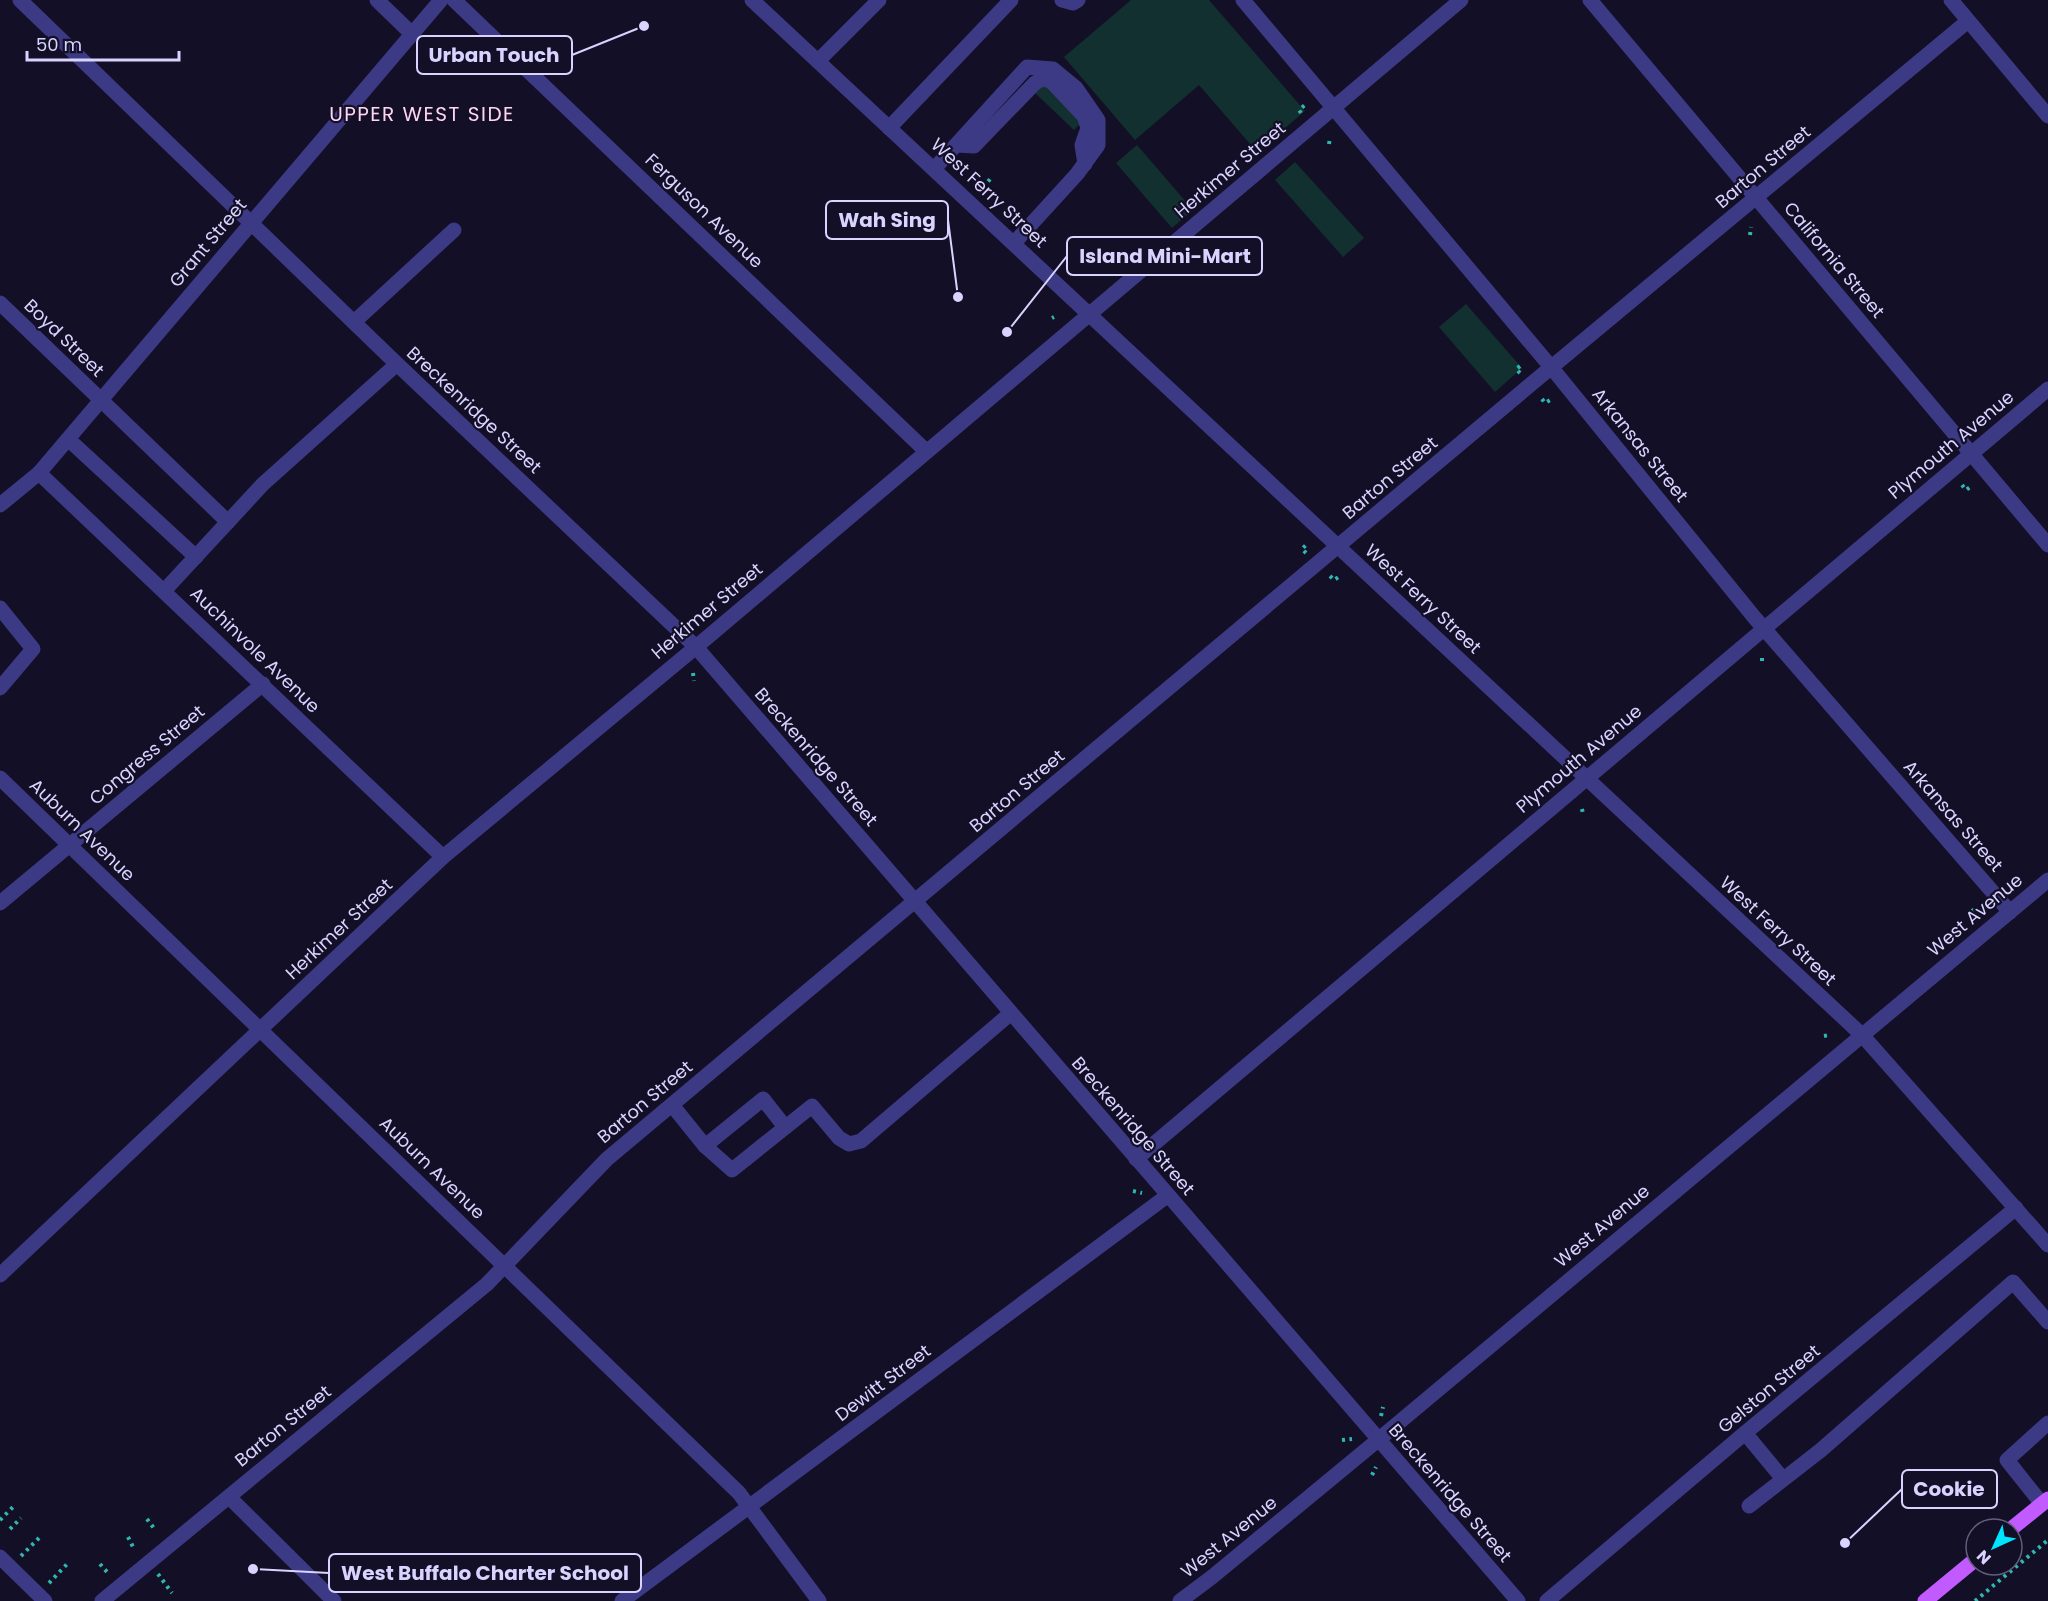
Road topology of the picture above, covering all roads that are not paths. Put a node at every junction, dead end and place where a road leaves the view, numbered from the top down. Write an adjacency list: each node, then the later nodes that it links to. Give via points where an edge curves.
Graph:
1 (20, 0): 24 (street, Breckenridge Street)
2 (377, 0): 15 (street)
3 (441, 0): 15 (street, Grant Street)
4 (454, 0): 35 (street, Ferguson Avenue)
5 (752, 0): 16 (street, West Ferry Street)
6 (879, 0): 16 (street)
7 (1011, 0): 21 (street)
8 (1062, 0): 9 (street)
9 (1078, 0)
10 (1243, 0): 19 (street, Arkansas Street)
11 (1461, 0): 19 (street, Herkimer Street)
12 (1590, 0): 23 (street, California Street)
13 (1951, 0): 14 (street)
14 (1968, 21): 17 (street); 23 (street, Barton Street)
15 (412, 34): 24 (street, Grant Street)
16 (818, 61): 21 (street, West Ferry Street)
17 (2026, 90): 18 (street); 20 (street)
18 (2048, 94)
19 (1334, 109): 28 (street, Herkimer Street); 31 (street, Arkansas Street)
20 (2048, 116)
21 (889, 128): 22 (street, West Ferry Street)
22 (934, 169): 26 (street, West Ferry Street); 26 (street, via 1028,67 1053,69 1076,88 1098,120 1098,145)
23 (1757, 198): 31 (street, Barton Street); 36 (street, California Street)
24 (251, 222): 29 (street, Breckenridge Street); 33 (street, Grant Street)
25 (454, 230): 29 (street)
26 (1014, 243): 28 (street, West Ferry Street)
27 (0, 303): 33 (street, Boyd Street)
28 (1090, 315): 35 (street, Herkimer Street); 41 (street, West Ferry Street)
29 (354, 322): 30 (street, Breckenridge Street)
30 (397, 364): 39 (street, via 264,484); 46 (street, Breckenridge Street)
31 (1551, 367): 41 (street, Barton Street); 45 (street, Arkansas Street)
32 (2048, 389): 36 (street, Plymouth Avenue)
33 (101, 400): 34 (street, Grant Street); 39 (street, Boyd Street)
34 (68, 439): 37 (street, Grant Street); 42 (street)
35 (926, 451): 46 (street, Herkimer Street)
36 (1971, 453): 40 (street, California Street); 45 (street, Plymouth Avenue)
37 (39, 472): 38 (street, Grant Street); 43 (street, Auchinvole Avenue)
38 (0, 505)
39 (228, 522): 42 (street)
40 (2048, 545)
41 (1339, 547): 50 (street, West Ferry Street); 54 (street, Barton Street)
42 (196, 557): 43 (street)
43 (164, 591): 47 (street, Auchinvole Avenue)
44 (0, 608): 48 (street, via 33,649)
45 (1764, 628): 50 (street, Plymouth Avenue); 56 (street, Arkansas Street)
46 (696, 647): 52 (street, Herkimer Street); 54 (street, Breckenridge Street)
47 (263, 684): 51 (street, Congress Street); 52 (street, Auchinvole Avenue)
48 (0, 688)
49 (0, 778): 51 (street, Auburn Avenue)
50 (1587, 779): 59 (street, West Ferry Street); 63 (street, Plymouth Avenue)
51 (69, 845): 55 (street, Congress Street); 58 (street, Auburn Avenue)
52 (443, 857): 58 (street, Herkimer Street)
53 (2048, 880): 56 (street, West Avenue)
54 (914, 901): 57 (street, Breckenridge Street); 60 (street, Barton Street)
55 (0, 903)
56 (2010, 912): 59 (street, West Avenue)
57 (1011, 1014): 61 (street, via 861,1141 849,1144 838,1138 812,1106); 63 (street, Breckenridge Street)
58 (261, 1030): 67 (street, Auburn Avenue); 68 (street, Herkimer Street)
59 (1862, 1035): 65 (street, West Ferry Street); 72 (street, West Avenue)
60 (672, 1105): 62 (street); 67 (street, Barton Street, via 607,1159)
61 (785, 1127): 62 (street, via 732,1170); 62 (street, via 763,1100)
62 (705, 1146)
63 (1136, 1159): 64 (street, Breckenridge Street)
64 (1167, 1196): 72 (street, Breckenridge Street); 77 (street, Dewitt Street)
65 (2016, 1208): 66 (street, West Ferry Street); 71 (street, Gelston Street)
66 (2048, 1245)
67 (506, 1267): 74 (street, Barton Street); 77 (street, Auburn Avenue)
68 (0, 1275)
69 (2048, 1322): 73 (street, via 2013,1282)
70 (2048, 1424): 75 (street, via 2007,1460)
71 (1745, 1433): 73 (street); 88 (street, Gelston Street)
72 (1378, 1440): 86 (street, West Avenue); 87 (street, Breckenridge Street)
73 (1783, 1479): 76 (street)
74 (229, 1497): 82 (street, Barton Street); 83 (street)
75 (2045, 1501): 78 (main road)
76 (1749, 1506)
77 (749, 1507): 84 (street, Dewitt Street); 85 (street, Auburn Avenue)
78 (2024, 1518)
79 (0, 1557): 81 (street)
80 (1964, 1569): 89 (main road)
81 (45, 1601)
82 (102, 1601)
83 (334, 1601)
84 (622, 1601)
85 (819, 1601)
86 (1180, 1601)
87 (1518, 1601)
88 (1547, 1601)
89 (1925, 1601)

